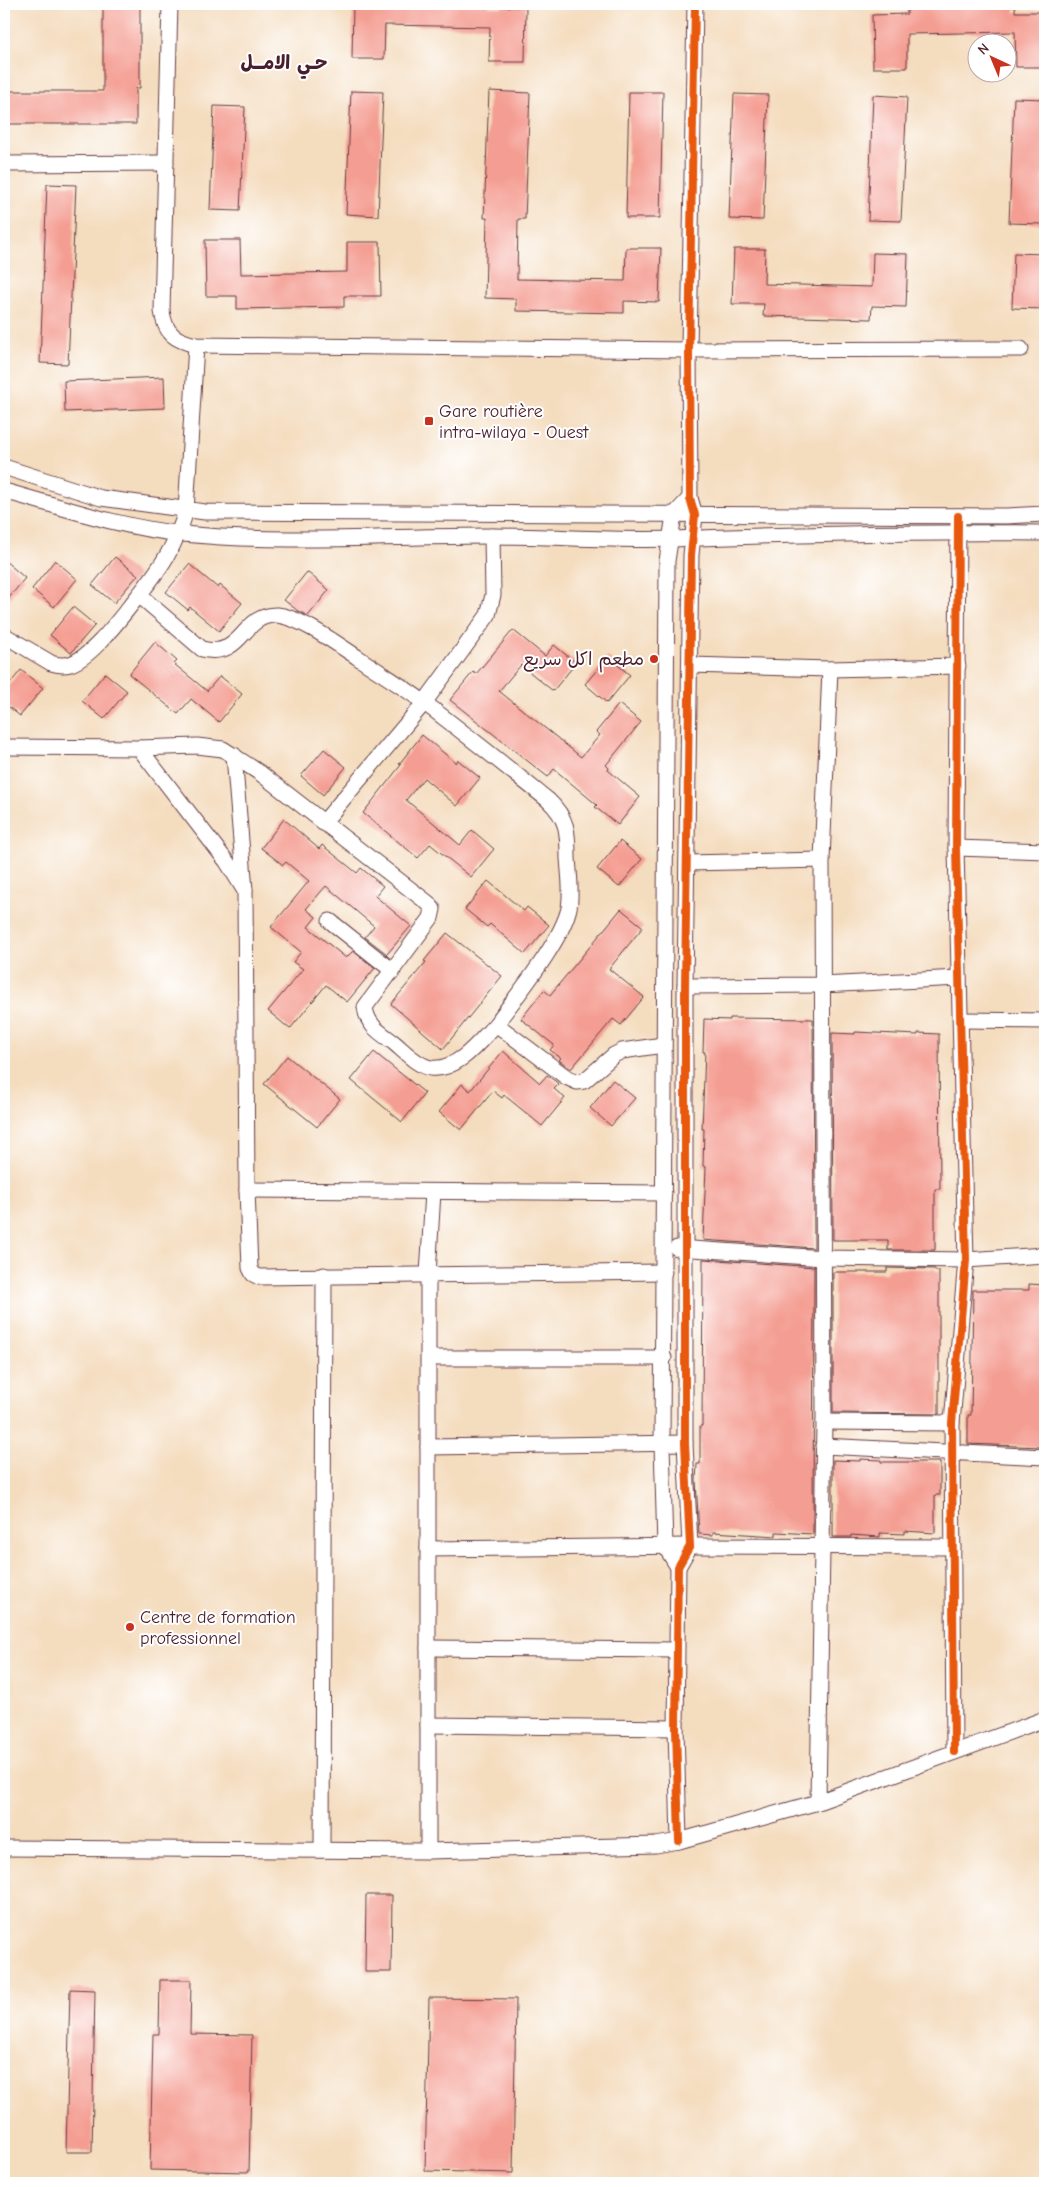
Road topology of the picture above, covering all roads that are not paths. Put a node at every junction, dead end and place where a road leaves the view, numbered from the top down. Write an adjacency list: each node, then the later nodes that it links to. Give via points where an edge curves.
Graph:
1 (170, 4): 3 (street)
2 (695, 4): 6 (street)
3 (166, 163): 4 (street); 5 (street, via 162,311 169,332 179,341)
4 (4, 164)
5 (196, 345): 6 (street); 11 (street)
6 (689, 350): 7 (street); 10 (street)
7 (1021, 350)
8 (4, 467): 11 (street, via 101,498)
9 (4, 491): 18 (street, via 100,518)
10 (690, 498): 13 (street); 14 (street)
11 (186, 511): 13 (street); 18 (street)
12 (1045, 514): 15 (street)
13 (674, 515): 14 (street); 21 (street)
14 (695, 515): 15 (street); 20 (street)
15 (958, 516): 16 (street)
16 (959, 532): 17 (street); 20 (street); 25 (street)
17 (1045, 533)
18 (179, 534): 19 (street, via 310,538); 22 (street, via 167,559)
19 (492, 536): 21 (street); 27 (street, via 493,595 488,615)
20 (694, 537): 21 (street); 24 (street)
21 (670, 539): 45 (street, via 667,571)
22 (139, 595): 23 (street, via 90,652 68,665 50,663); 27 (street, via 202,649 214,652 228,649 251,625 265,617 278,615 308,626)
23 (4, 636)
24 (690, 665): 26 (street); 35 (street)
25 (958, 666): 26 (street); 32 (street)
26 (830, 669): 34 (street)
27 (424, 703): 31 (street); 44 (street, via 548,800 564,819 568,835 569,907 564,923)
28 (4, 747): 29 (street)
29 (138, 748): 30 (street, via 197,746 222,749); 36 (street, via 227,862)
30 (234, 755): 31 (street); 36 (street)
31 (323, 823): 38 (street, via 433,909 431,918)
32 (956, 848): 33 (street); 39 (street)
33 (1045, 851)
34 (822, 860): 35 (street); 40 (street)
35 (687, 863): 41 (street)
36 (245, 891): 46 (street)
37 (330, 921): 38 (street)
38 (393, 971): 44 (street, via 365,1007 366,1016 372,1026 419,1062 431,1068 463,1059)
39 (958, 978): 40 (street); 42 (street)
40 (822, 985): 41 (street); 52 (street)
41 (685, 986): 50 (street)
42 (961, 1020): 43 (street); 53 (street)
43 (1045, 1022)
44 (496, 1024): 45 (street, via 577,1082 584,1081 622,1051)
45 (663, 1045): 48 (street)
46 (247, 1190): 47 (street); 56 (street, via 250,1268 253,1274 259,1277)
47 (433, 1192): 48 (street); 55 (street)
48 (664, 1193): 49 (street)
49 (664, 1248): 50 (street); 54 (street)
50 (686, 1248): 52 (street); 61 (street)
51 (1045, 1255): 53 (street)
52 (824, 1258): 53 (street); 59 (street)
53 (966, 1260): 60 (street)
54 (664, 1272): 55 (street); 58 (street)
55 (428, 1274): 56 (street); 57 (street)
56 (324, 1275): 82 (street)
57 (429, 1358): 58 (street); 64 (street)
58 (664, 1358): 62 (street)
59 (824, 1422): 60 (street); 63 (street)
60 (952, 1423): 65 (street)
61 (686, 1443): 62 (street); 68 (street)
62 (662, 1444): 64 (street); 67 (street)
63 (823, 1446): 65 (street); 69 (street)
64 (428, 1447): 71 (street)
65 (952, 1452): 66 (street); 70 (street)
66 (1045, 1456)
67 (665, 1546): 68 (street); 71 (street); 72 (street)
68 (690, 1546): 69 (street); 72 (street)
69 (822, 1546): 70 (street); 79 (street)
70 (953, 1547): 78 (street)
71 (428, 1549): 73 (street)
72 (678, 1567): 74 (street)
73 (428, 1648): 74 (street); 76 (street)
74 (676, 1650): 77 (street)
75 (1045, 1719): 78 (street)
76 (428, 1725): 77 (street); 83 (street)
77 (676, 1728): 80 (street)
78 (954, 1752): 79 (street)
79 (818, 1802): 80 (street)
80 (678, 1841): 83 (street, via 656,1845)
81 (4, 1848): 82 (street)
82 (322, 1849): 83 (street)
83 (428, 1851)

